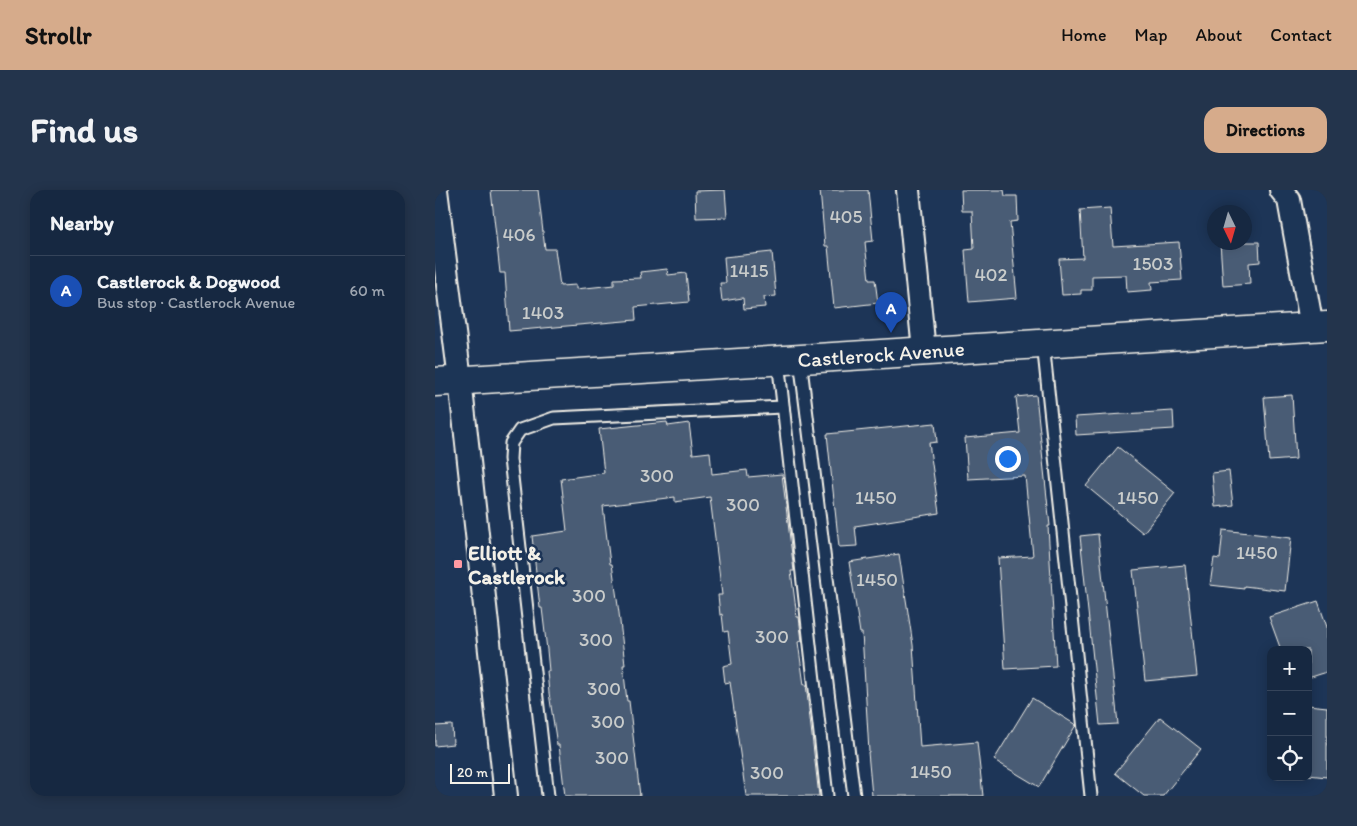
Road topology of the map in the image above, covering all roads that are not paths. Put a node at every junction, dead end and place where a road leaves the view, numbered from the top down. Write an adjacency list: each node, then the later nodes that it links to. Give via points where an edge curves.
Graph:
1 (436, 190): 8 (street)
2 (909, 190): 6 (street)
3 (1281, 190): 4 (street, via 1289,200)
4 (1319, 326): 5 (street, Castlerock Avenue)
5 (1043, 344): 6 (street, Castlerock Avenue); 14 (lane)
6 (924, 351): 7 (street, Castlerock Avenue)
7 (789, 359): 8 (street, Castlerock Avenue); 9 (lane); 13 (lane)
8 (447, 381): 10 (street)
9 (783, 407): 11 (lane, via 553,418 520,430 511,443 509,459); 12 (lane)
10 (506, 796)
11 (548, 796)
12 (827, 796)
13 (854, 796)
14 (1091, 796)

